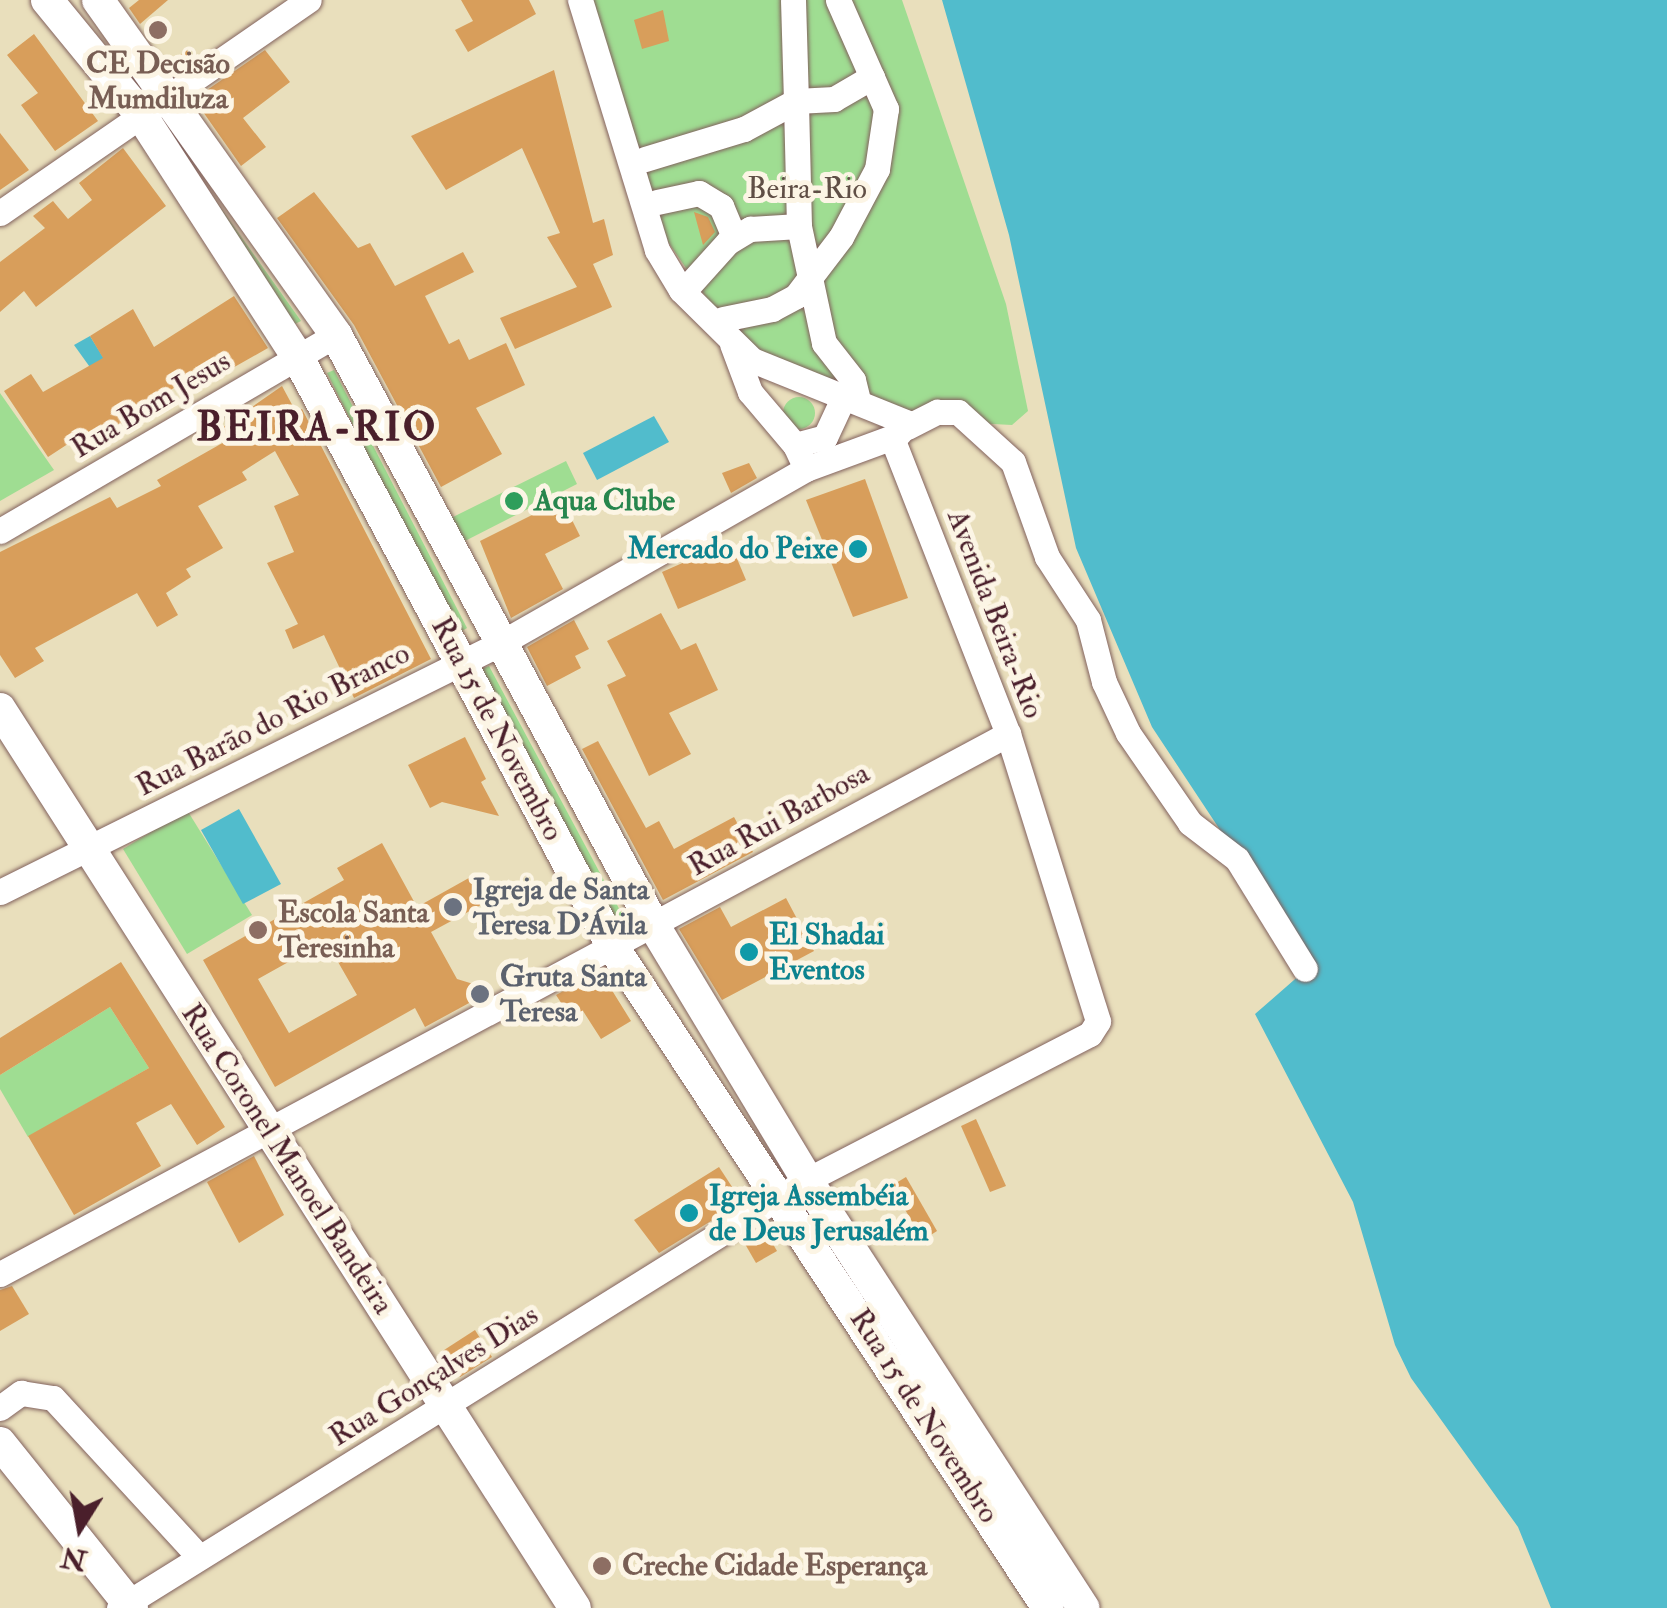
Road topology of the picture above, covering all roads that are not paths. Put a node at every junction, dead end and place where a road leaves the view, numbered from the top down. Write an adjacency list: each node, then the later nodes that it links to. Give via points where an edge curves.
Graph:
1 (47, 0): 10 (main road, Rua 15 de Novembro)
2 (98, 0): 10 (main road, Rua 15 de Novembro)
3 (309, 0): 10 (street)
4 (580, 0): 20 (street, via 656,250 681,290)
5 (596, 0): 11 (street)
6 (793, 0): 9 (street)
7 (838, 0): 8 (street)
8 (872, 77): 9 (street, via 834,99); 16 (street, via 888,124 882,154)
9 (796, 101): 11 (street, via 744,129); 14 (street)
10 (156, 108): 13 (street); 19 (main road, Rua 15 de Novembro); 21 (main road, Rua 15 de Novembro)
11 (645, 160): 12 (street)
12 (657, 202): 15 (street, via 699,193 721,206); 17 (street)
13 (0, 213)
14 (798, 226): 16 (street); 17 (street, via 750,229 728,242)
15 (731, 230)
16 (812, 279): 18 (street, via 772,308); 23 (street, via 824,344 853,380)
17 (690, 284): 18 (street)
18 (722, 319): 23 (street, via 760,356)
19 (336, 336): 21 (street, Rua Bom Jesus); 29 (main road, Rua 15 de Novembro)
20 (732, 344): 22 (street); 24 (street, via 746,385)
21 (297, 356): 28 (street, Rua Bom Jesus); 30 (main road, Rua 15 de Novembro)
22 (782, 375): 23 (street); 24 (street, via 768,389)
23 (850, 399): 25 (street, via 905,420); 26 (street, via 825,437)
24 (764, 409): 26 (street)
25 (903, 425): 27 (street, Rua Barão do Rio Branco); 32 (street, Avenida Beira-Rio); 37 (street, Rua Barão do Rio Branco, via 958,412 1012,462 1048,558 1088,620 1104,682 1128,732 1190,823 1237,858)
26 (795, 445): 27 (street)
27 (806, 469): 29 (street, Rua Barão do Rio Branco)
28 (0, 531)
29 (501, 643): 30 (street, Rua Barão do Rio Branco); 35 (main road, Rua 15 de Novembro)
30 (461, 662): 33 (street, Rua Barão do Rio Branco); 36 (main road, Rua 15 de Novembro)
31 (0, 709): 33 (main road, Rua Coronel Manoel Bandeira)
32 (1008, 734): 35 (street, Rua Rui Barbosa); 38 (street, Avenida Beira-Rio)
33 (88, 849): 34 (street, Rua Barão do Rio Branco); 39 (main road, Rua Coronel Manoel Bandeira)
34 (0, 892)
35 (654, 926): 36 (street, Rua Rui Barbosa); 40 (main road, Rua 15 de Novembro)
36 (613, 948): 39 (street, Rua Rui Barbosa); 40 (main road, Rua 15 de Novembro)
37 (1305, 970)
38 (1098, 1021): 40 (street, Rua Gonçalves Dias, via 1090,1034)
39 (269, 1130): 41 (street, Rua Rui Barbosa); 43 (main road, Rua Coronel Manoel Bandeira)
40 (795, 1189): 43 (street, Rua Gonçalves Dias); 47 (main road, Rua 15 de Novembro); 49 (main road, Rua 15 de Novembro)
41 (0, 1274)
42 (0, 1408): 45 (street, via 21,1393 52,1398)
43 (446, 1408): 45 (street, Rua Gonçalves Dias); 48 (main road, Rua Coronel Manoel Bandeira)
44 (0, 1443): 46 (main road)
45 (199, 1557): 46 (street, Rua Gonçalves Dias)
46 (126, 1606)
47 (1080, 1607)
48 (575, 1608)
49 (1048, 1608)

